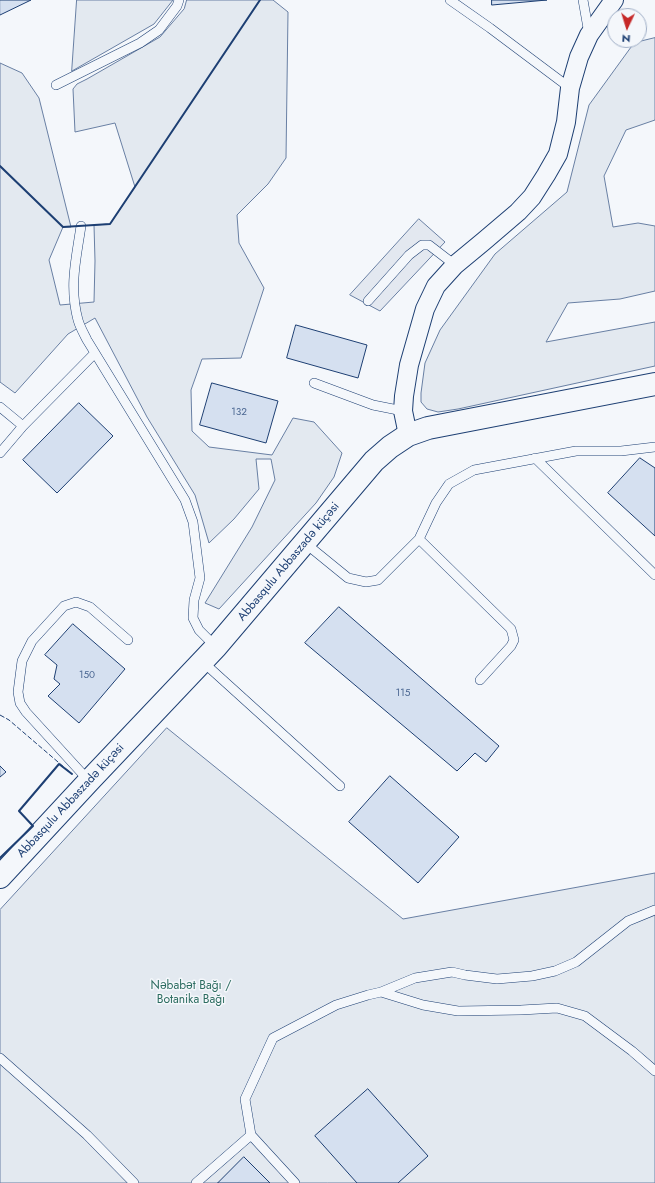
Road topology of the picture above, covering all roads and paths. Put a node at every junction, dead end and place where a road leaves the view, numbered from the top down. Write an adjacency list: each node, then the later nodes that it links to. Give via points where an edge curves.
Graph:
1 (179, 0): 6 (lane, via 159,30 140,43)
2 (450, 0): 7 (lane)
3 (583, 0): 5 (lane)
4 (614, 0): 5 (street)
5 (589, 35): 7 (street)
6 (56, 85)
7 (570, 88): 9 (street, via 566,122 558,154 542,181 518,212)
8 (81, 226): 11 (lane, via 73,295 78,322)
9 (455, 265): 10 (lane, via 429,246 422,245 409,255); 15 (street, via 436,286 425,309 409,365)
10 (368, 301)
11 (95, 353): 16 (lane); 25 (lane, via 185,500 193,522 200,578 194,600 193,618)
12 (314, 383): 15 (lane, via 373,405)
13 (655, 384): 17 (street, Abbasqulu Abbaszadə küçəsi, via 450,423)
14 (0, 407): 16 (lane)
15 (403, 412): 17 (street)
16 (23, 426): 19 (lane)
17 (408, 435): 22 (street, Abbasqulu Abbaszadə küçəsi, via 374,461)
18 (655, 447): 20 (lane, via 621,451 576,451)
19 (0, 453)
20 (535, 458): 21 (lane, via 474,470 449,484 436,503); 23 (lane)
21 (419, 539): 22 (lane, via 378,580 366,582 348,578); 26 (lane, via 511,629 514,640)
22 (306, 543): 25 (street, Abbasqulu Abbaszadə küçəsi)
23 (655, 575)
24 (128, 640): 27 (lane, via 90,607 76,602 64,606 32,641 22,661 18,692 20,703)
25 (209, 654): 27 (street, Abbasqulu Abbaszadə küçəsi); 28 (lane)
26 (480, 680)
27 (89, 781): 29 (street, Abbasqulu Abbaszadə küçəsi)
28 (340, 786)
29 (1, 875)
30 (655, 910): 31 (lane, via 628,921 576,962 555,971 497,979 452,972 415,978)
31 (381, 992): 33 (lane, via 423,1005 458,1011 557,1008 585,1016); 34 (lane, via 336,1005 273,1038 245,1099)
32 (0, 1058): 35 (lane, via 87,1135)
33 (655, 1070)
34 (251, 1135): 36 (lane); 37 (lane)
35 (134, 1183)
36 (196, 1183)
37 (295, 1183)

